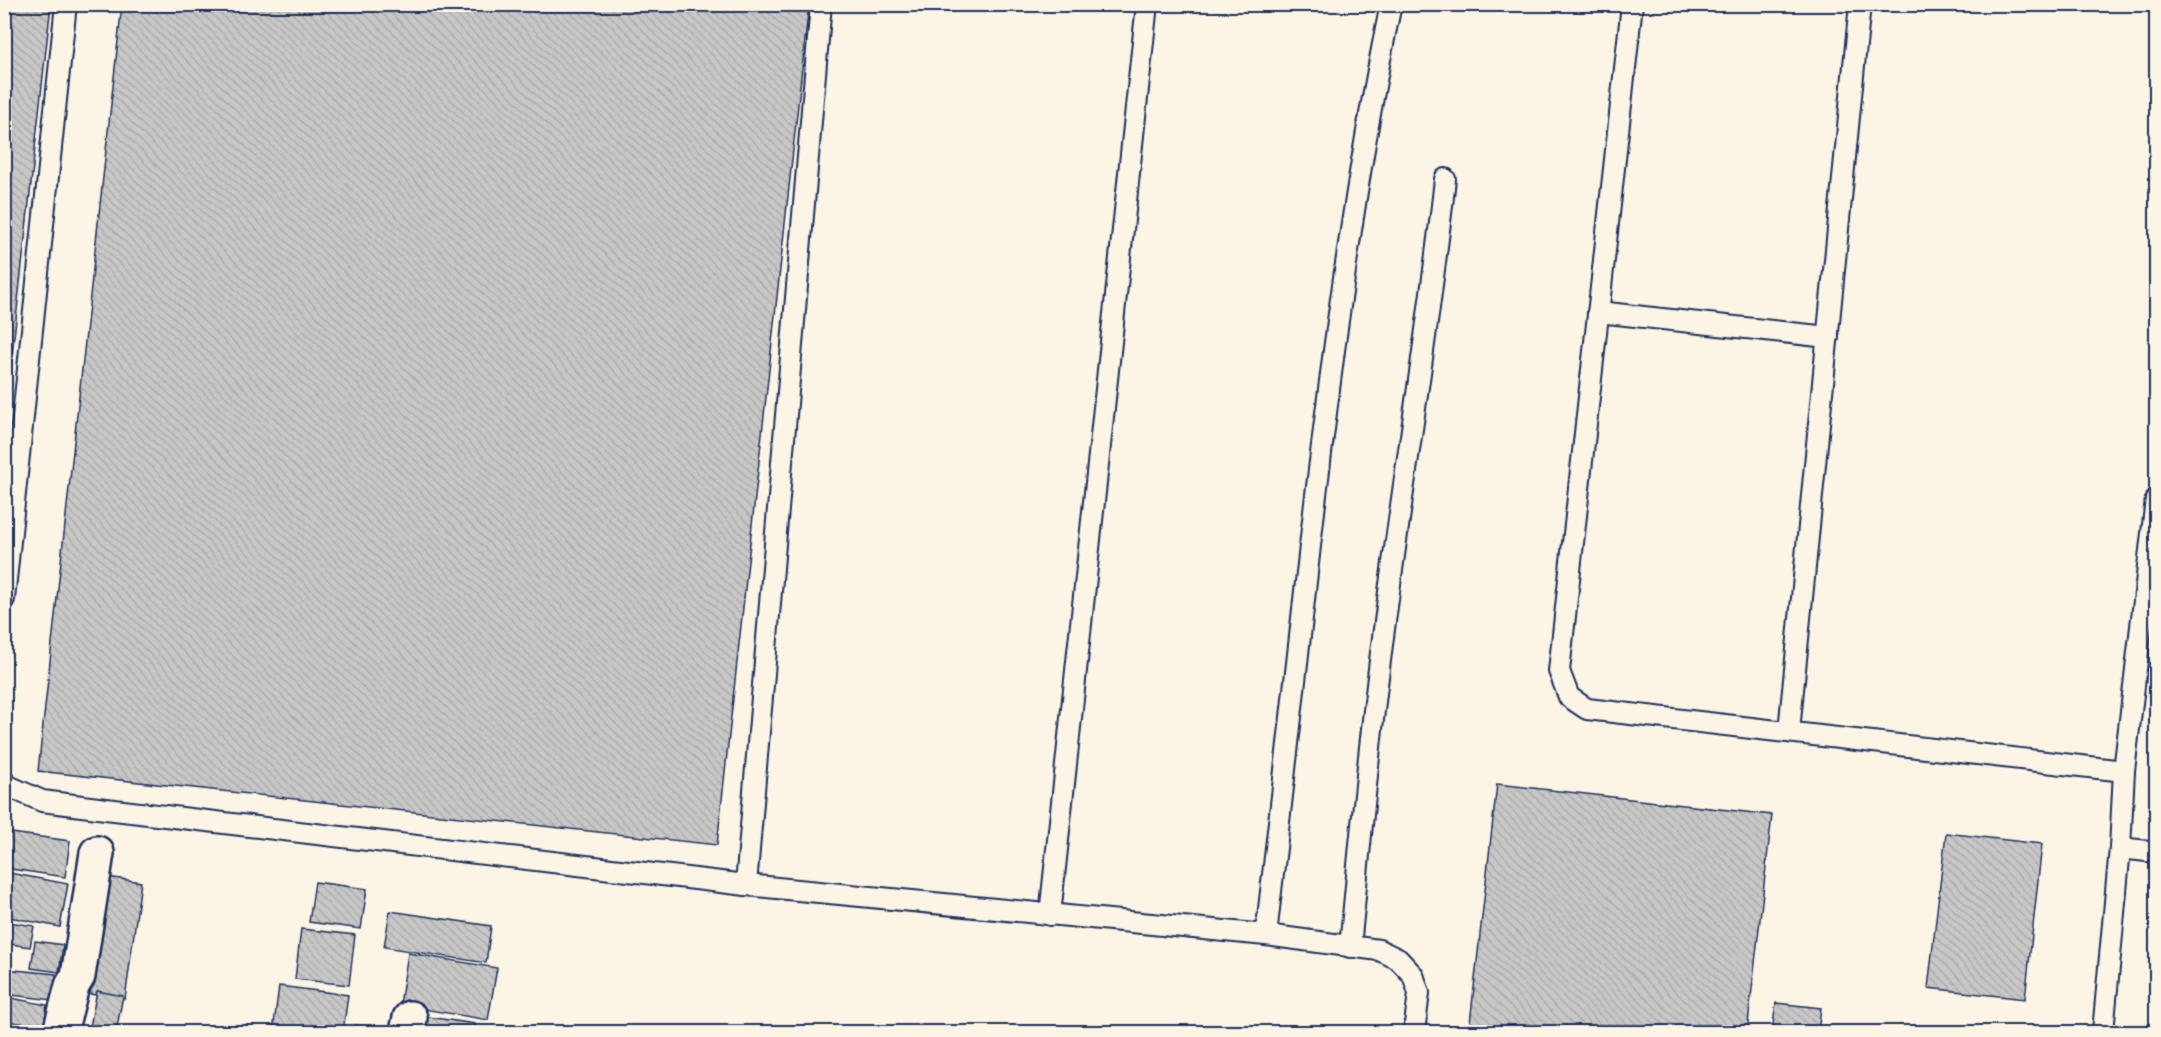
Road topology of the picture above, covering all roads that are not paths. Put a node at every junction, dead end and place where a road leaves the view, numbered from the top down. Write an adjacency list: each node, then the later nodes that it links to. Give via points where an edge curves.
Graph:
1 (66, 4): 11 (lane)
2 (821, 4): 18 (lane)
3 (1147, 4): 19 (lane)
4 (1391, 4): 20 (lane, via 1356,199 1327,399)
5 (1632, 4): 8 (lane)
6 (1860, 4): 9 (lane)
7 (1445, 178): 21 (lane, via 1378,678)
8 (1598, 312): 9 (lane); 12 (lane, via 1559,671 1569,697 1587,709)
9 (1828, 337): 12 (lane)
10 (2157, 499): 13 (lane)
11 (4, 599)
12 (1789, 731): 13 (lane)
13 (2124, 771): 15 (lane)
14 (4, 781): 18 (lane, via 42,801)
15 (2120, 848): 16 (lane); 24 (lane)
16 (2157, 852)
17 (97, 853): 22 (street, via 78,976)
18 (746, 885): 19 (lane)
19 (1050, 915): 20 (lane)
20 (1266, 935): 21 (lane)
21 (1350, 947): 23 (lane, via 1379,950 1398,959 1413,975 1419,993)
22 (60, 1032)
23 (1414, 1032)
24 (2103, 1032)

